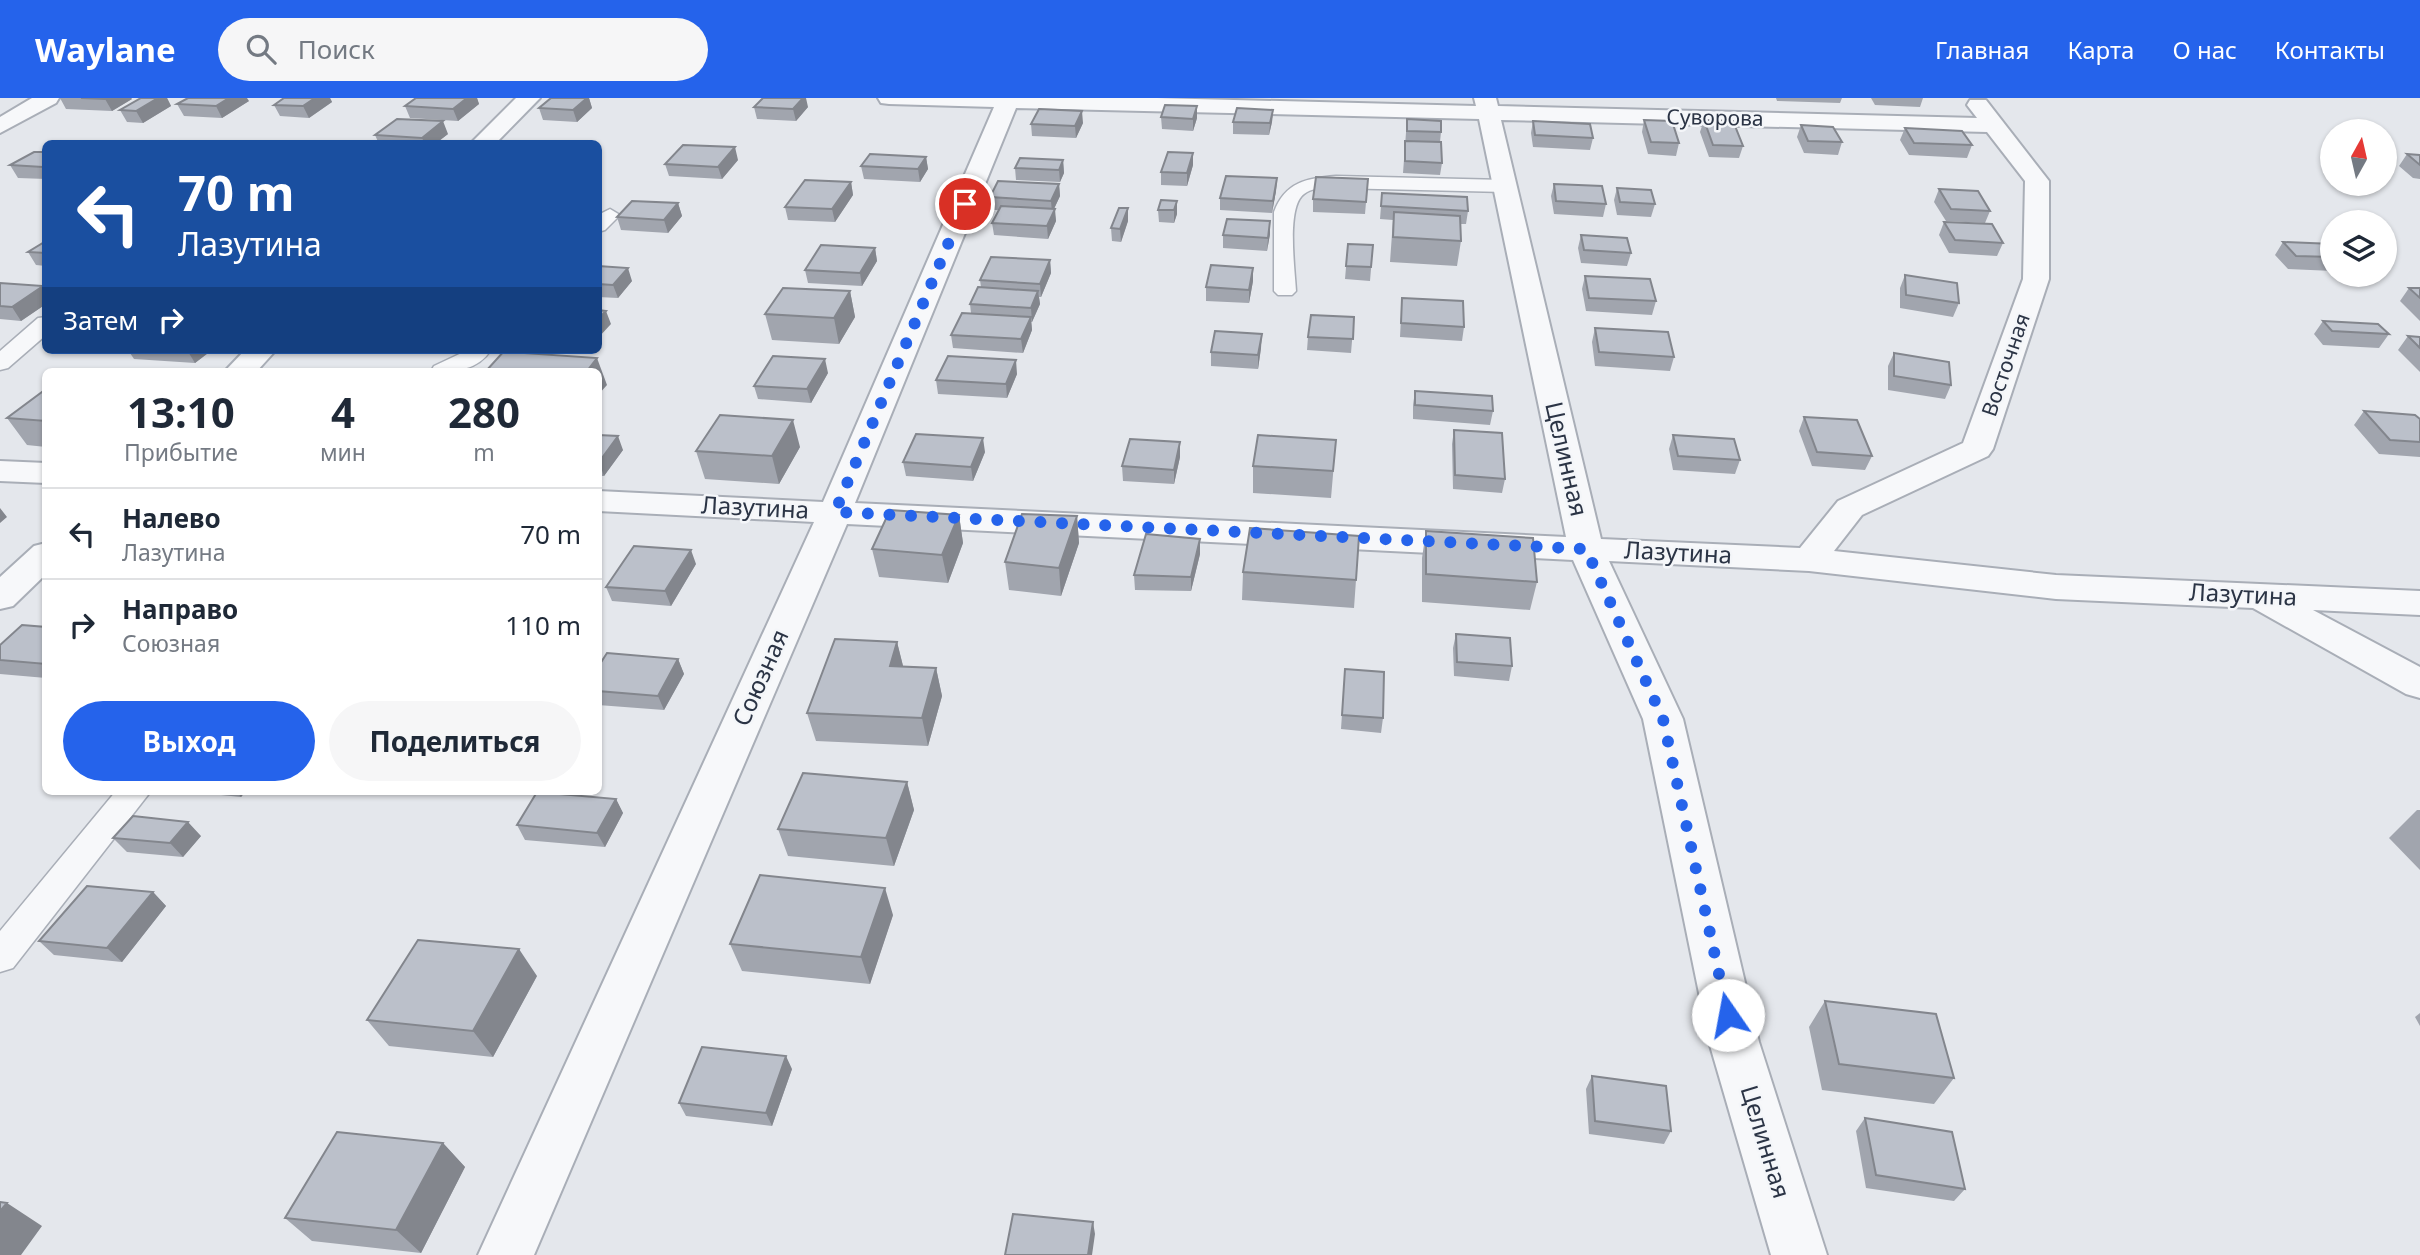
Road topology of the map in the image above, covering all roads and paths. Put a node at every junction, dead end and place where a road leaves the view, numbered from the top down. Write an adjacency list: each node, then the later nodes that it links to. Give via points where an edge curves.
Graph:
1 (48, 98): 9 (street)
2 (529, 98): 10 (street)
3 (890, 98): 5 (street, Суворова)
4 (1972, 98): 8 (street, Восточная)
5 (1009, 99): 6 (street, Суворова); 22 (street, Союзная)
6 (1130, 101): 7 (street, Суворова)
7 (1487, 105): 8 (street, Суворова); 11 (street, Целинная)
8 (1994, 125): 25 (street, Восточная, via 2037,181 2036,279 1977,449 1850,508)
9 (0, 126)
10 (485, 140)
11 (1505, 186): 12 (lane, via 1336,183 1295,190 1284,212); 23 (street, Целинная)
12 (1285, 291)
13 (42, 326): 16 (lane)
14 (258, 354): 17 (street)
15 (476, 354): 18 (lane)
16 (0, 363)
17 (243, 368)
18 (449, 368)
19 (0, 471): 20 (street)
20 (42, 473)
21 (602, 500): 22 (street, Лазутина)
22 (835, 512): 23 (street, Лазутина); 32 (street, Союзная)
23 (1586, 549): 25 (street, Лазутина); 33 (street, Целинная, via 1663,719 1734,1042)
24 (42, 559): 26 (street)
25 (1808, 560): 27 (street, Лазутина, via 2056,587)
26 (0, 597)
27 (2259, 597): 28 (street, Лазутина); 29 (street)
28 (2420, 603)
29 (2420, 684)
30 (132, 795): 31 (lane)
31 (0, 957)
32 (506, 1255)
33 (1799, 1255)

